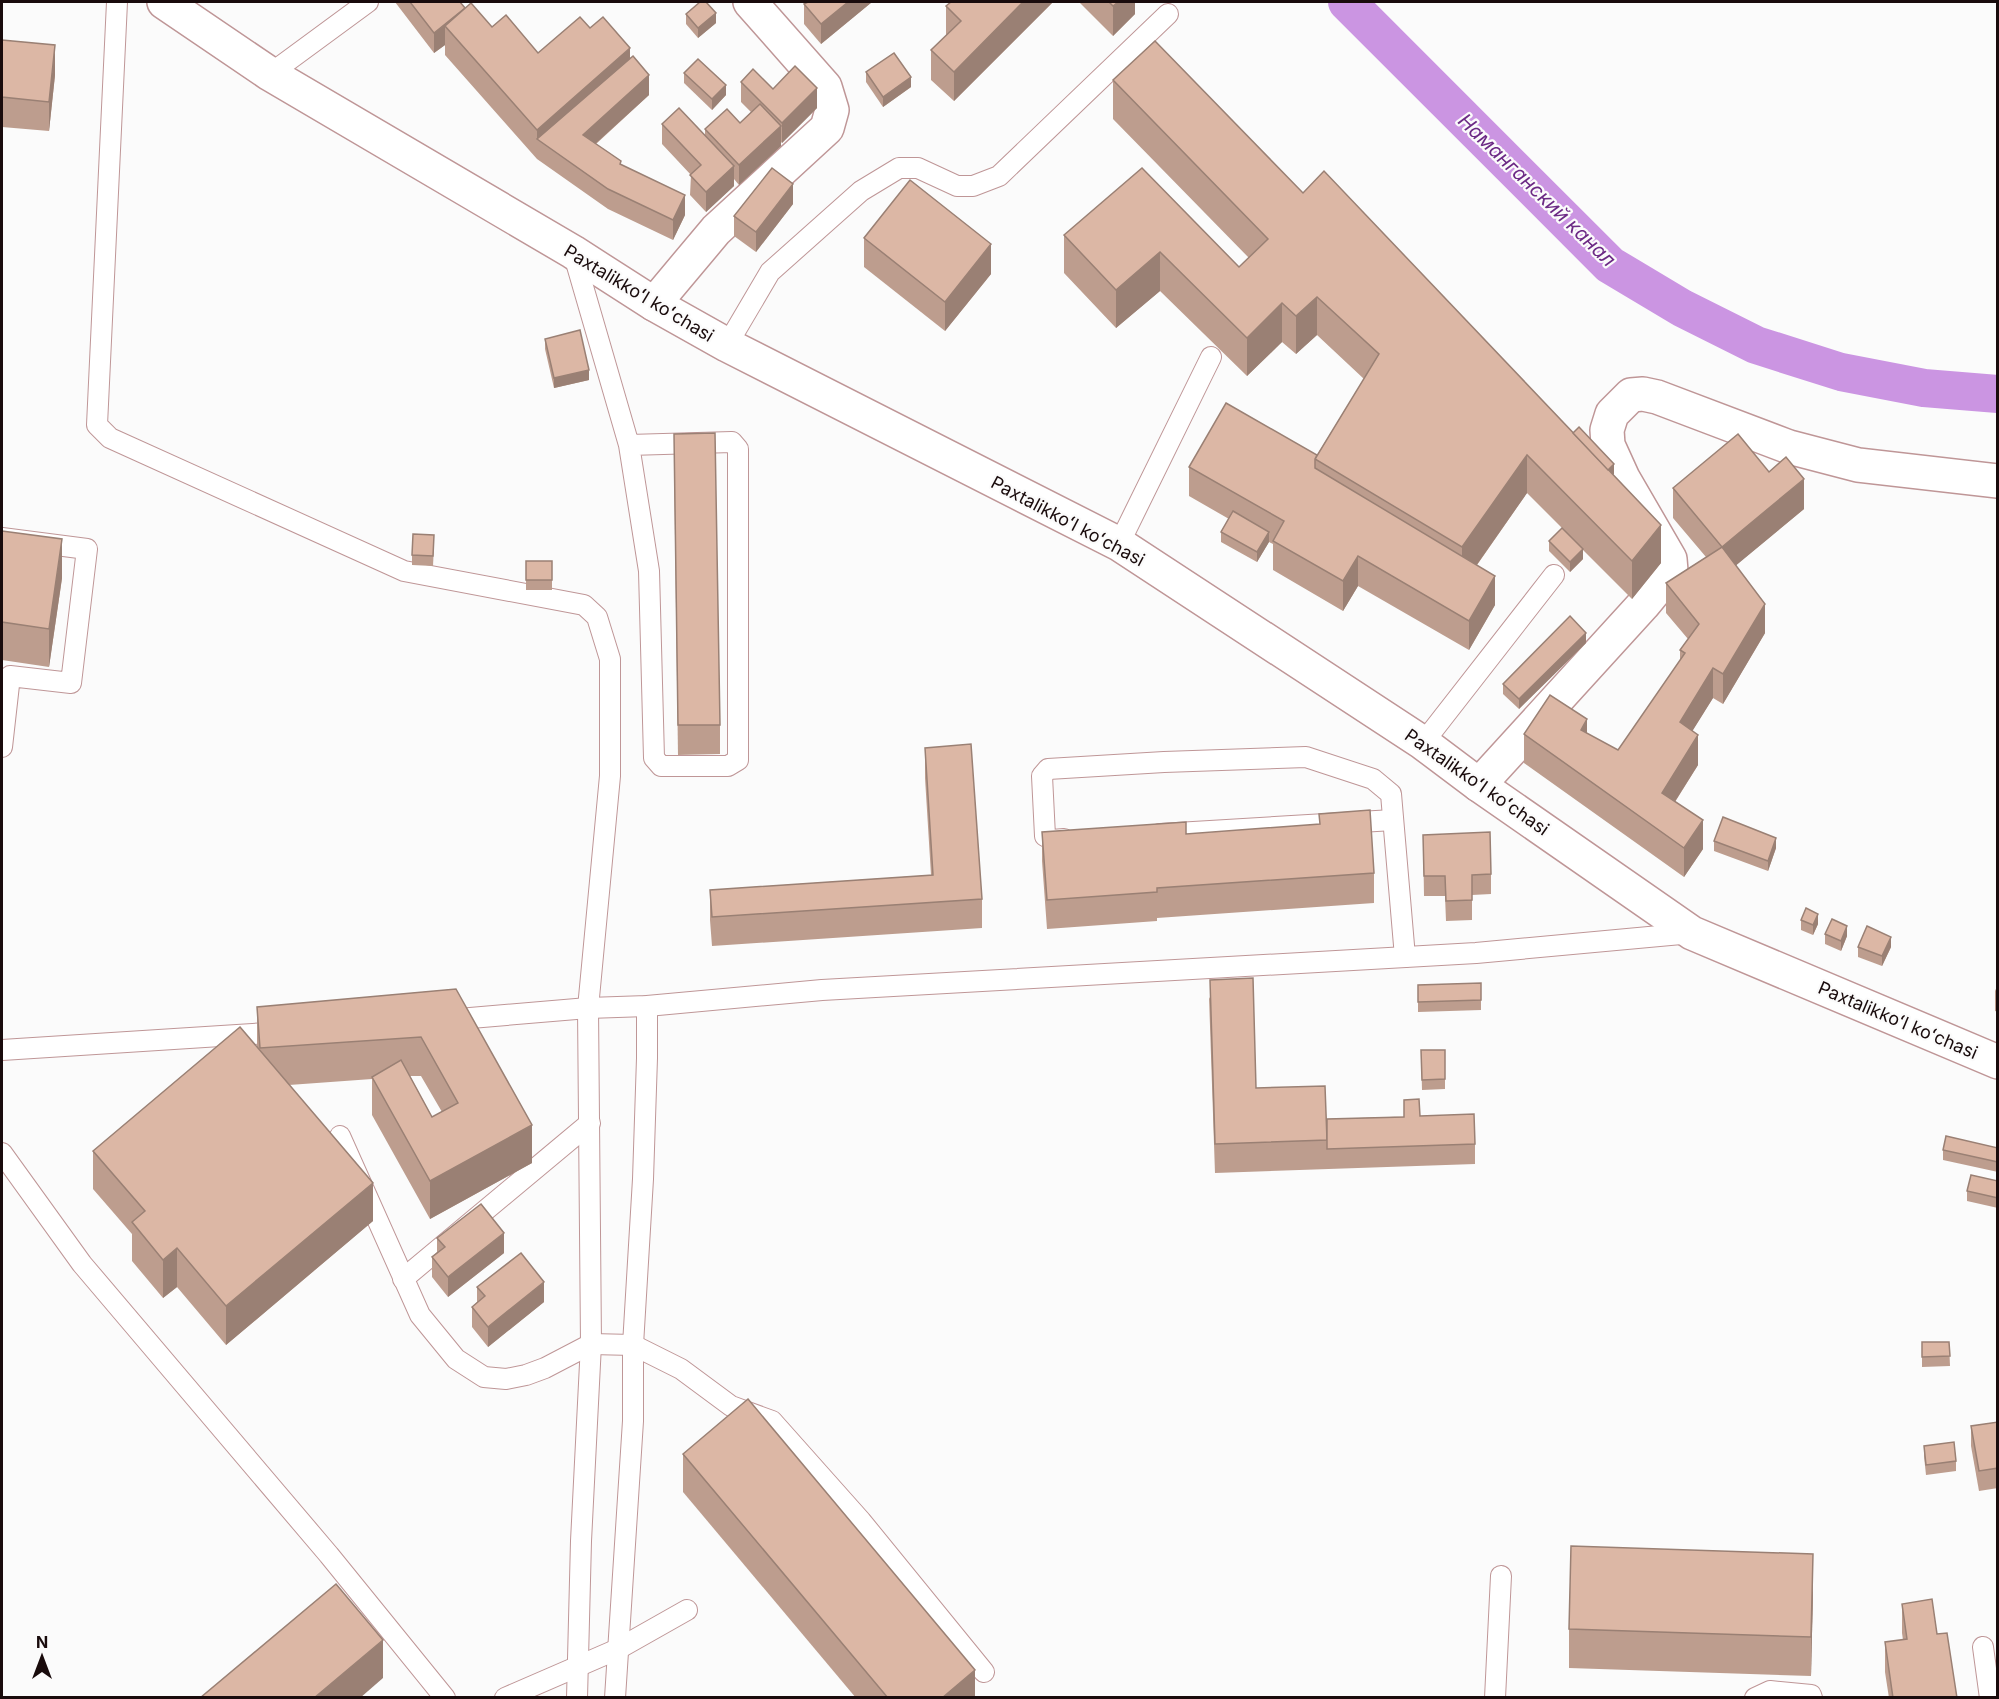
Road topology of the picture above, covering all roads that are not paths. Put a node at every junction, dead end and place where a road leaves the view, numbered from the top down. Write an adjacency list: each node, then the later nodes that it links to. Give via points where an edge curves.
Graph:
1 (117, 2): 25 (lane, via 97,425 110,438 404,571 584,605 597,617 609,659 609,776)
2 (164, 2): 6 (street, Paxtalikkoʻl koʻchasi)
3 (368, 2): 6 (lane)
4 (750, 2): 8 (street, via 825,87 832,110 830,119 826,128 716,230)
5 (1168, 14): 9 (lane, via 999,176 973,186 957,186 918,168 899,168 861,190 770,272)
6 (270, 74): 7 (street, Paxtalikkoʻl koʻchasi)
7 (573, 252): 8 (street, Paxtalikkoʻl koʻchasi); 11 (lane)
8 (654, 304): 9 (street, Paxtalikkoʻl koʻchasi)
9 (727, 345): 14 (street, Paxtalikkoʻl koʻchasi)
10 (1211, 357): 14 (lane)
11 (629, 445): 11 (lane, via 649,571 654,758 661,766 728,766 738,760 738,449 732,442)
12 (1998, 481): 18 (street, via 1858,465 1789,447 1657,397 1631,395 1612,414 1608,445 1670,559 1671,571)
13 (2, 538): 17 (lane, via 87,549 71,683 10,676)
14 (1119, 544): 16 (street, Paxtalikkoʻl koʻchasi)
15 (1554, 575): 16 (lane)
16 (1423, 743): 18 (street, Paxtalikkoʻl koʻchasi)
17 (2, 747)
18 (1479, 785): 22 (street, Paxtalikkoʻl koʻchasi)
19 (1394, 820): 20 (lane); 21 (lane, via 1391,794 1373,779 1306,757 1048,769 1042,776 1045,836 1052,840); 23 (lane)
20 (1146, 834)
21 (1088, 838)
22 (1692, 933): 23 (lane); 29 (street, Paxtalikkoʻl koʻchasi)
23 (1405, 957): 24 (lane, via 822,990)
24 (647, 1006): 25 (lane); 35 (lane, via 643,1179)
25 (588, 1008): 26 (lane); 30 (lane)
26 (426, 1022)
27 (297, 1031): 28 (lane)
28 (2, 1050)
29 (1998, 1062)
30 (590, 1123): 33 (lane); 34 (lane)
31 (340, 1136): 33 (lane)
32 (2, 1153): 42 (lane, via 82,1264)
33 (402, 1279): 34 (lane, via 420,1315 456,1359 484,1377 506,1379 526,1375)
34 (591, 1344): 35 (lane); 40 (lane)
35 (633, 1345): 39 (lane, via 633,1421); 41 (lane, via 681,1369 731,1407 772,1421 861,1521)
36 (1501, 1576): 46 (lane)
37 (687, 1610): 39 (lane)
38 (1983, 1647): 49 (lane)
39 (618, 1649): 40 (lane); 45 (lane)
40 (577, 1666): 43 (lane); 44 (lane)
41 (984, 1672)
42 (445, 1698)
43 (505, 1698)
44 (577, 1698)
45 (615, 1698)
46 (1495, 1698)
47 (1755, 1698): 48 (lane, via 1770,1691)
48 (1812, 1698)
49 (1990, 1698)

